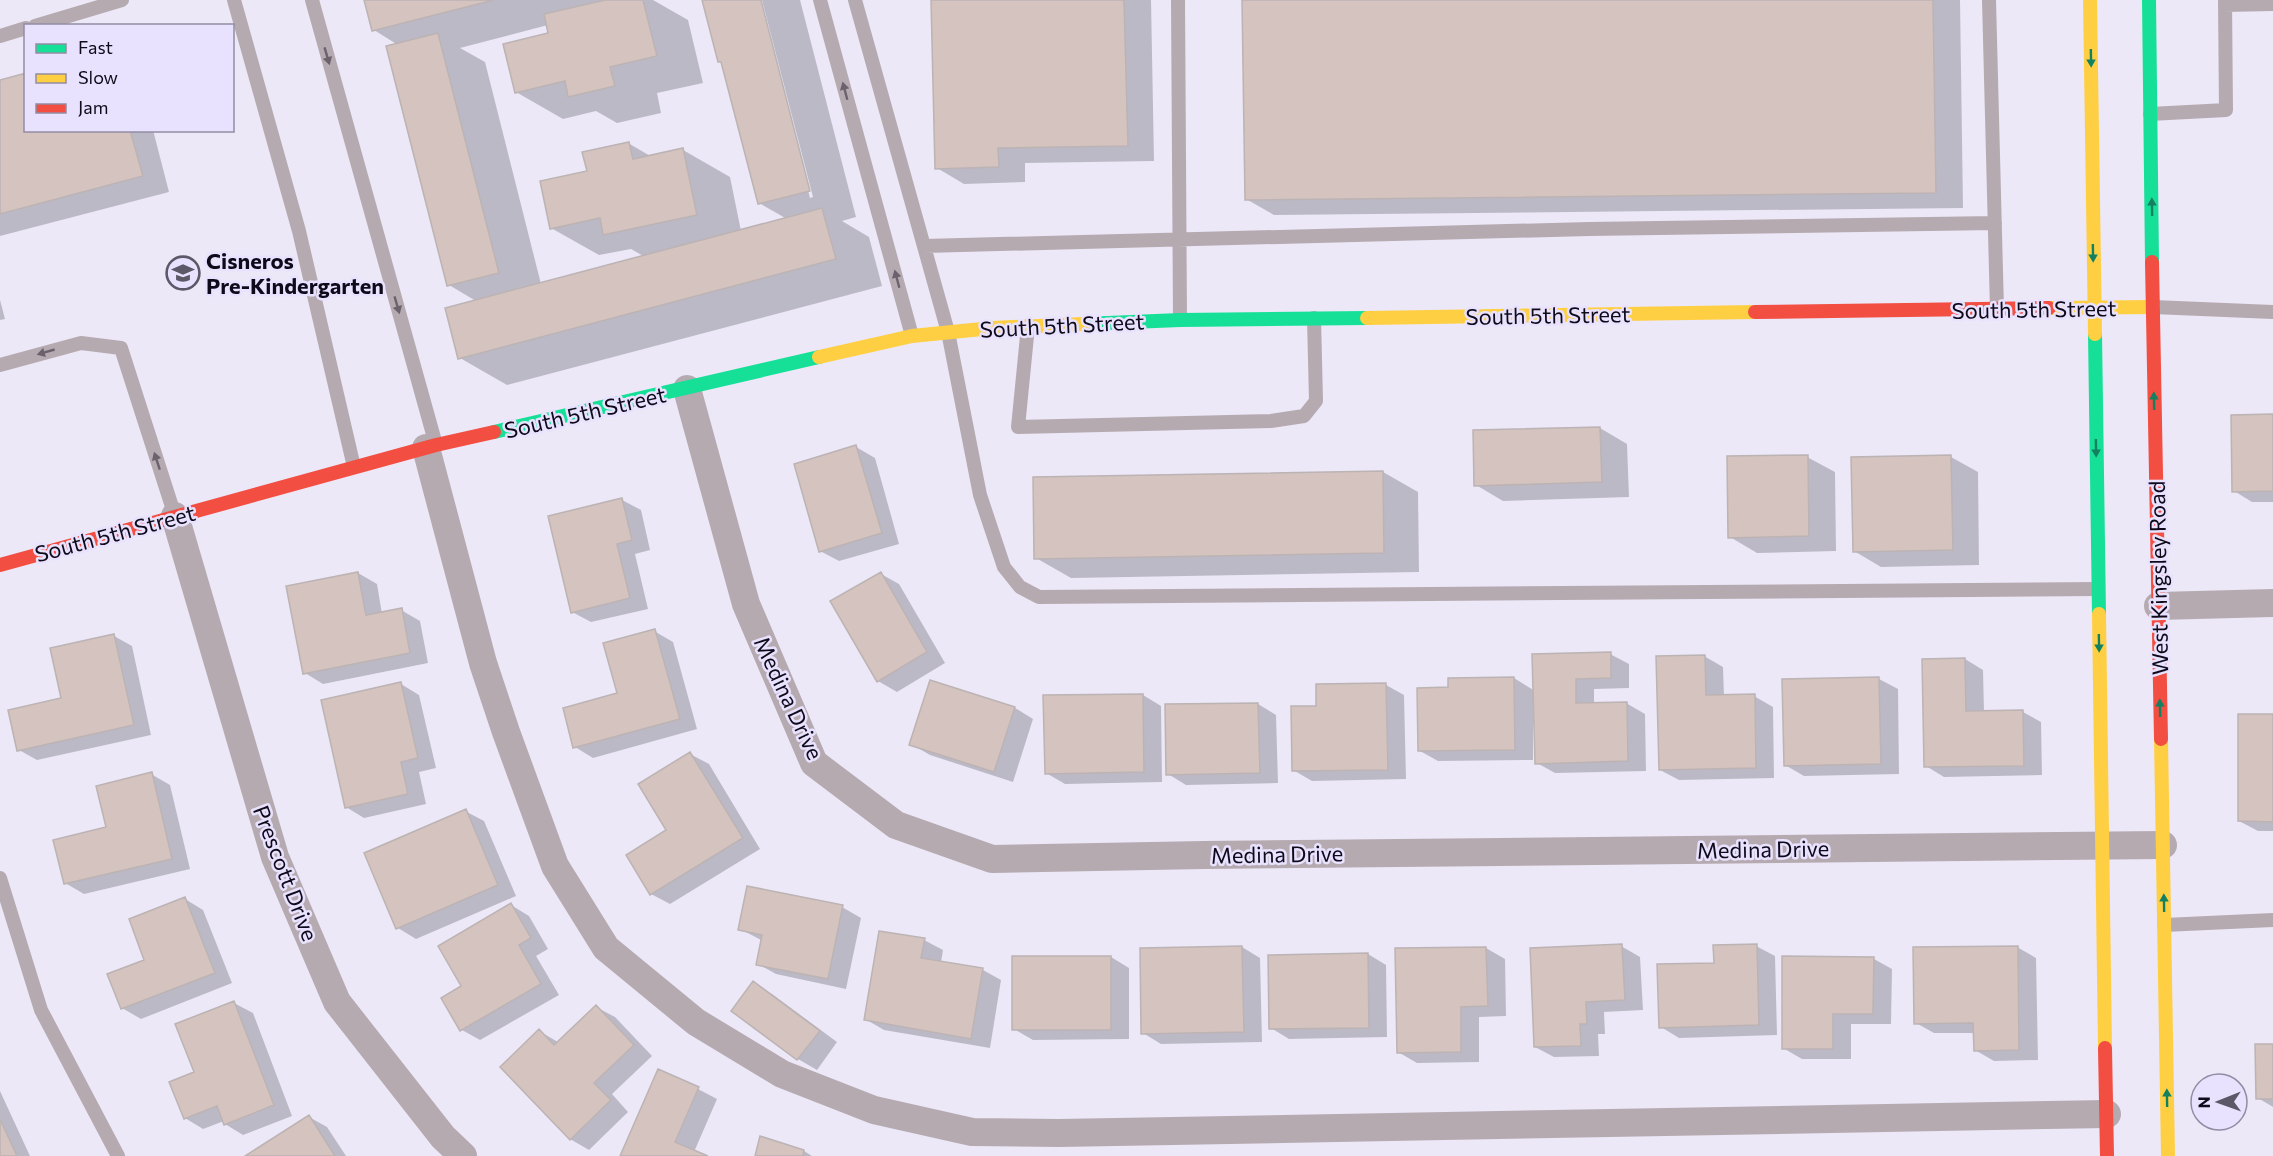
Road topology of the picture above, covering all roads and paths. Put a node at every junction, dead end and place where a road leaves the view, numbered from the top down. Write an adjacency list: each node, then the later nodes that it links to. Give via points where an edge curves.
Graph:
1 (122, 0): 12 (lane)
2 (234, 0): 31 (lane, via 298,231)
3 (312, 0): 30 (lane, one-way to 30)
4 (820, 0): 27 (lane, one-way to 4)
5 (855, 0): 18 (lane)
6 (1178, 0): 17 (lane)
7 (1989, 0): 16 (lane)
8 (2090, 0): 20 (main road, one-way to 20)
9 (2149, 0): 15 (main road, West Kingsley Road)
10 (2225, 2): 11 (lane); 15 (lane, via 2226,110)
11 (2273, 4)
12 (42, 24)
13 (24, 29): 14 (lane)
14 (0, 36)
15 (2150, 114): 19 (main road, West Kingsley Road, one-way to 15)
16 (1995, 223): 17 (lane); 21 (lane)
17 (1180, 241): 18 (lane); 24 (lane)
18 (924, 246): 26 (lane)
19 (2153, 307): 20 (main road, South 5th Street); 22 (lane); 36 (main road, West Kingsley Road, one-way to 19)
20 (2093, 309): 21 (main road, South 5th Street); 34 (main road, one-way to 34)
21 (1997, 310): 23 (main road, South 5th Street)
22 (2273, 312)
23 (1314, 318): 24 (main road, South 5th Street); 25 (lane, via 1317,400 1304,416 1271,421 1018,427)
24 (1180, 320): 25 (main road, South 5th Street)
25 (1028, 326): 26 (main road, South 5th Street)
26 (948, 332): 27 (main road, South 5th Street); 34 (lane, via 980,495 1004,567 1020,587 1039,597)
27 (912, 336): 29 (main road, South 5th Street)
28 (0, 365): 32 (lane, one-way to 28, via 121,348 81,343)
29 (687, 389): 30 (main road, South 5th Street); 38 (street, Medina Drive, via 746,604 814,763 896,825 992,859)
30 (431, 446): 31 (main road, South 5th Street); 42 (street, via 483,663 555,866 606,948 696,1022 782,1074 874,1110 972,1132)
31 (354, 467): 32 (main road, South 5th Street)
32 (175, 516): 33 (main road, South 5th Street); 44 (street, Prescott Drive, via 275,857 337,1002 442,1137)
33 (0, 565)
34 (2098, 590): 38 (main road, one-way to 38)
35 (2273, 603): 36 (street)
36 (2158, 606): 37 (main road, West Kingsley Road, one-way to 36)
37 (2163, 844): 38 (street, Medina Drive); 41 (main road, West Kingsley Road, one-way to 37)
38 (2102, 845): 42 (main road)
39 (0, 878): 43 (lane, via 42,1010)
40 (2273, 920): 41 (lane)
41 (2164, 925): 46 (main road, West Kingsley Road, one-way to 41)
42 (2107, 1114): 45 (main road)
43 (118, 1156)
44 (463, 1156)
45 (2107, 1156)
46 (2168, 1156)

